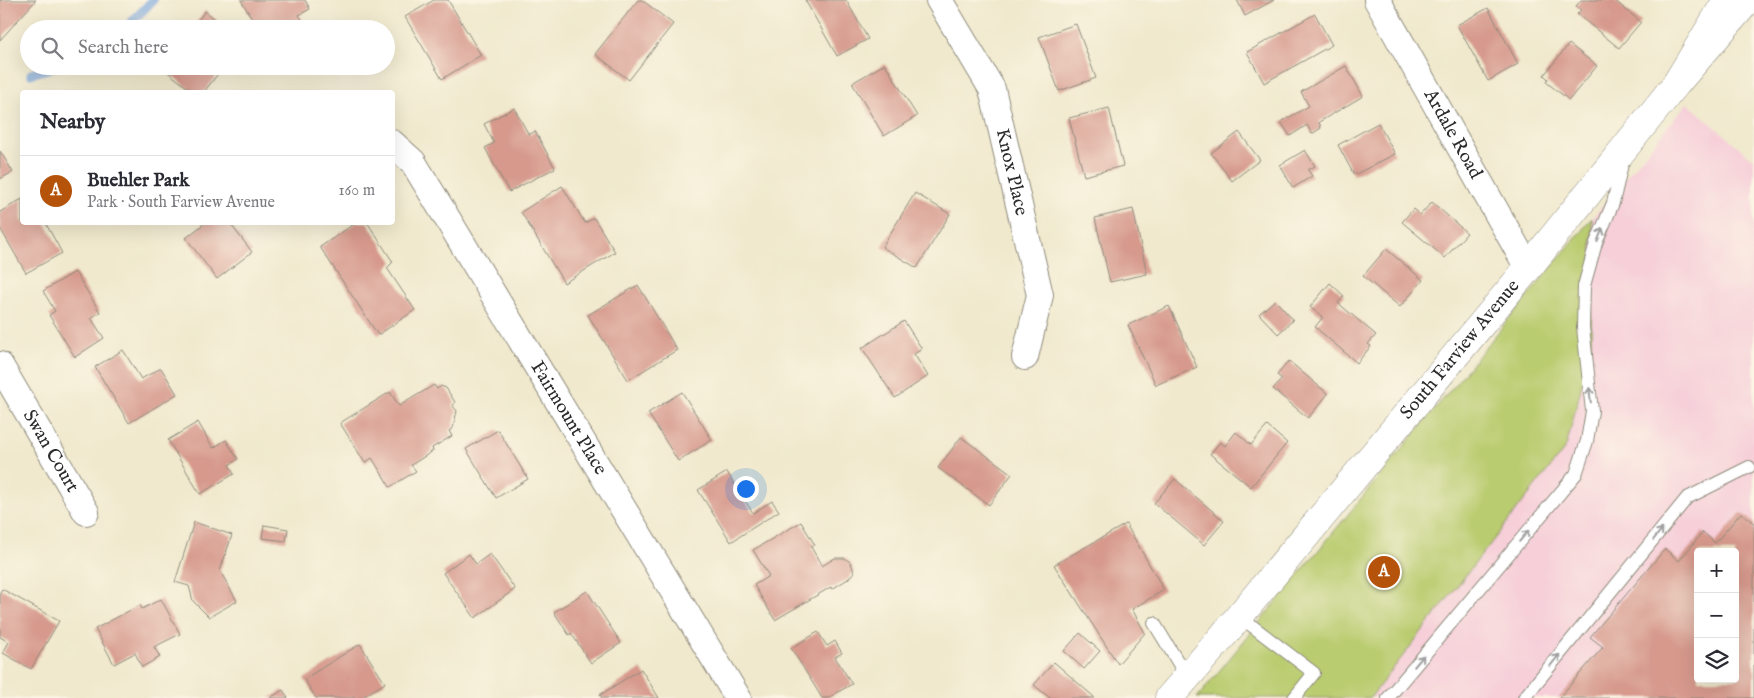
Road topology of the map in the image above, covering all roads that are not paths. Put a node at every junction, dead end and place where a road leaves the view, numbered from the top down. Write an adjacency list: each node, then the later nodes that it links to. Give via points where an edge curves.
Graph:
1 (939, 0): 9 (street, Knox Place, via 992,89 1040,295)
2 (1377, 0): 8 (street, Ardale Road)
3 (1727, 0): 5 (main road)
4 (1748, 0): 5 (main road, South Farview Avenue)
5 (1676, 84): 7 (main road, South Farview Avenue)
6 (395, 146): 16 (street, Fairmount Place, via 413,162)
7 (1627, 146): 8 (main road, South Farview Avenue); 19 (lane, one-way to 7, via 1576,474 1587,441 1592,411 1584,327 1584,286 1596,243 1613,204)
8 (1528, 268): 13 (main road, South Farview Avenue)
9 (1025, 357)
10 (0, 365): 12 (street, Swan Court)
11 (1749, 467): 20 (lane, one-way to 11, via 1687,498)
12 (86, 512)
13 (1239, 616): 15 (main road, South Farview Avenue); 18 (lane, via 1314,673)
14 (1154, 623): 15 (lane)
15 (1187, 677): 17 (main road, South Farview Avenue)
16 (738, 698)
17 (1169, 698)
18 (1294, 698)
19 (1388, 698)
20 (1524, 698)

